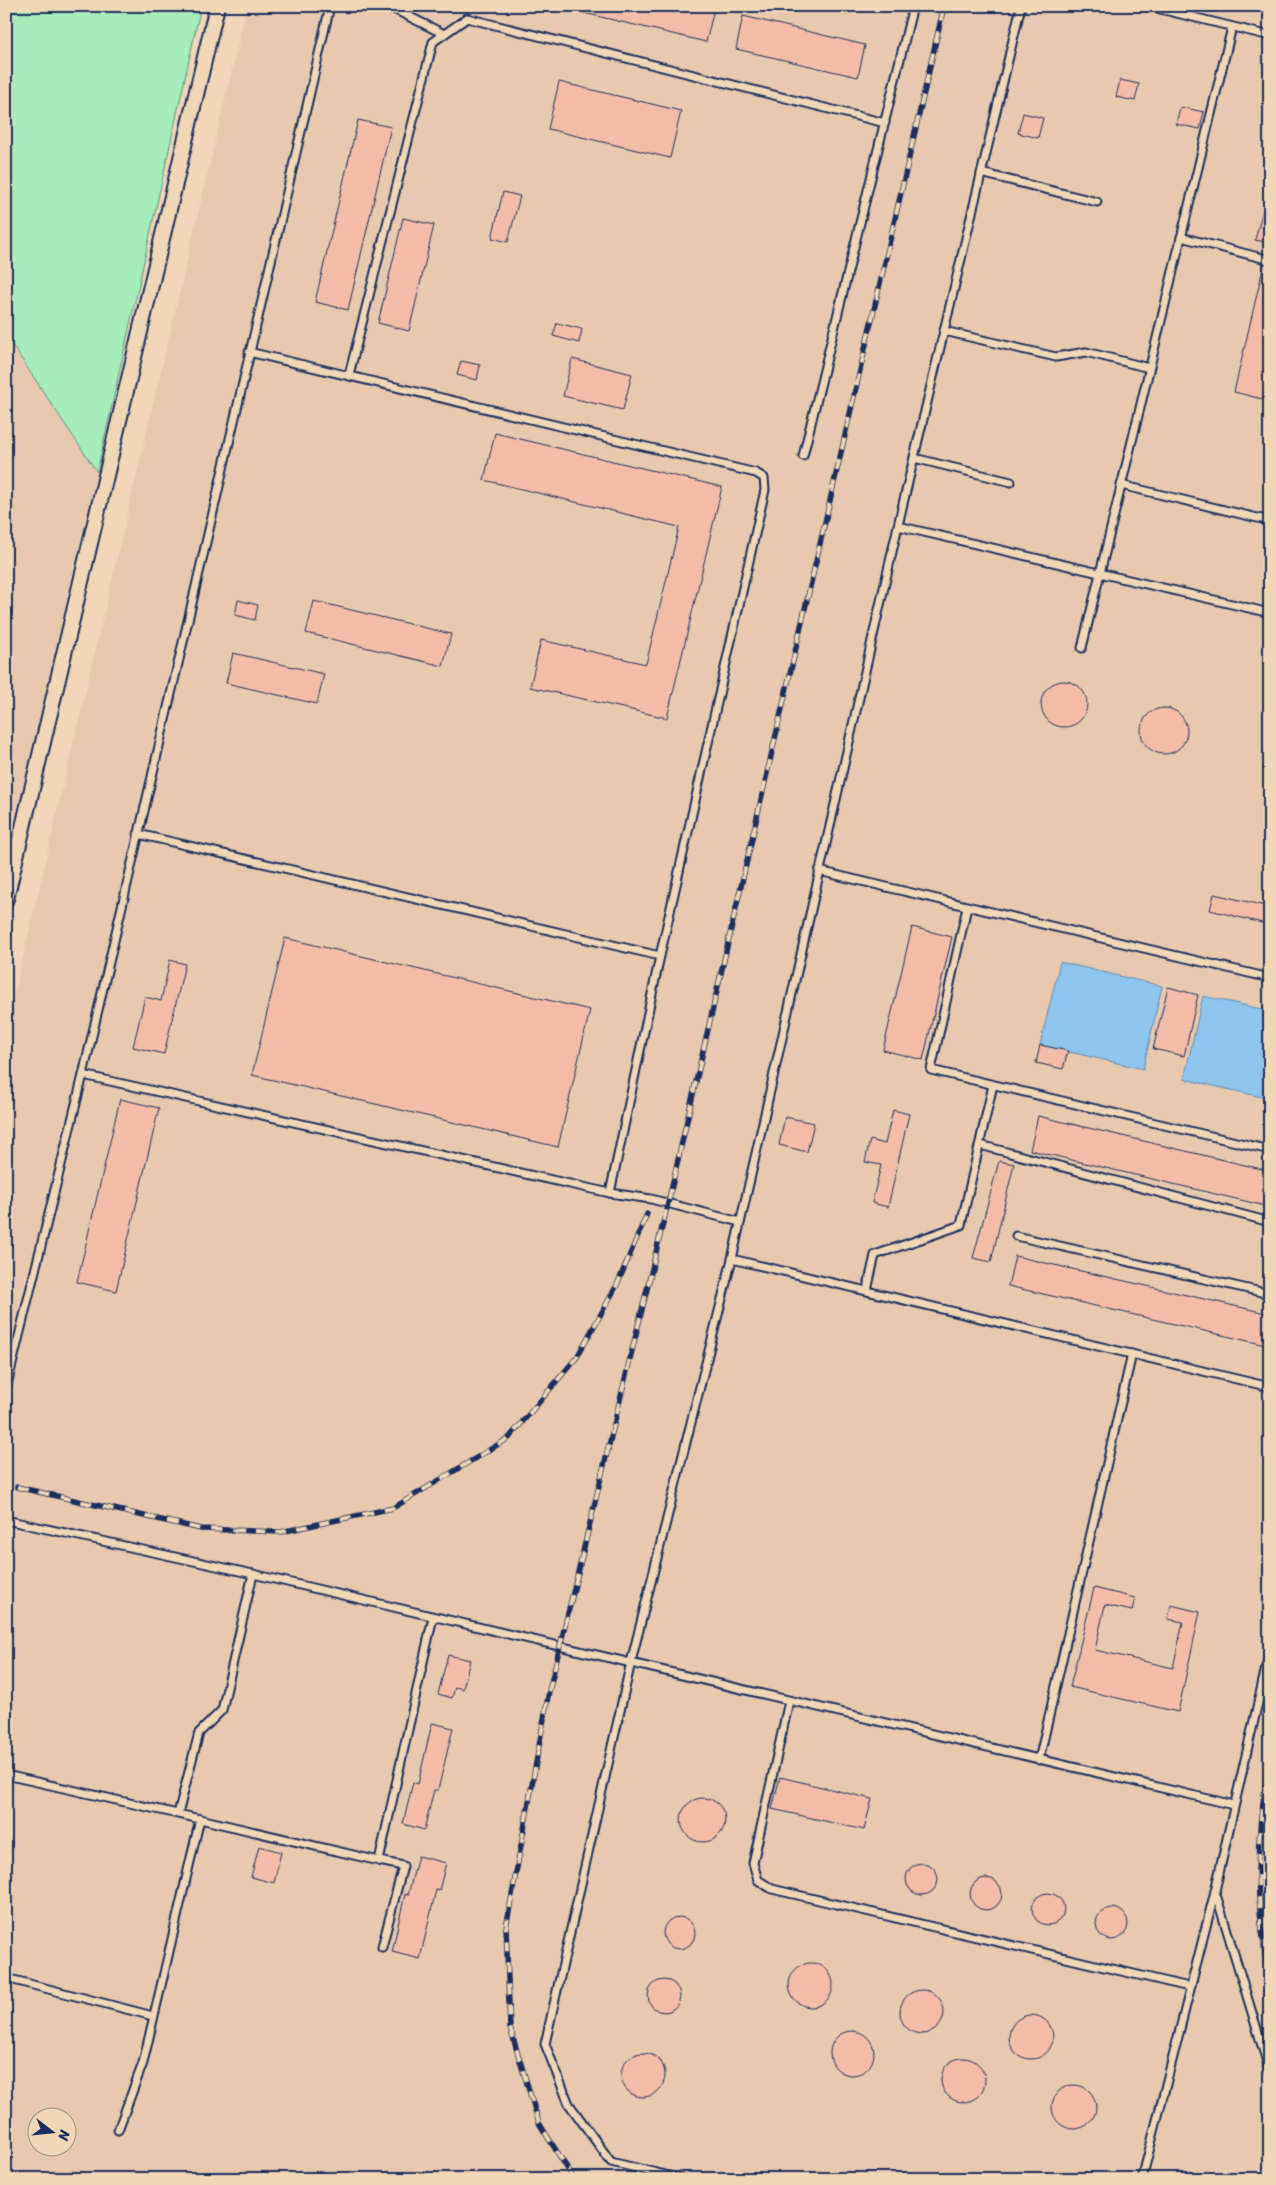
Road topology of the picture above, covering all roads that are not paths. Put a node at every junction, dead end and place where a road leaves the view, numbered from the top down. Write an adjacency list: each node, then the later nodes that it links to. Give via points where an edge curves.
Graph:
1 (217, 6): 30 (street)
2 (330, 6): 16 (lane)
3 (388, 6): 8 (lane)
4 (912, 6): 10 (lane)
5 (1021, 6): 11 (lane)
6 (1148, 6): 7 (lane)
7 (1232, 27): 9 (lane); 13 (lane)
8 (444, 34): 10 (lane, via 467,18); 18 (lane, via 433,42)
9 (1270, 36)
10 (885, 123): 19 (lane)
11 (981, 173): 12 (lane); 15 (lane)
12 (1097, 202)
13 (1181, 237): 14 (lane); 17 (lane)
14 (1270, 260)
15 (944, 332): 17 (lane, via 1056,357 1086,352); 20 (lane)
16 (249, 352): 18 (lane); 28 (lane)
17 (1149, 368): 22 (lane)
18 (348, 375): 32 (lane, via 756,473 764,478 765,490)
19 (803, 456)
20 (914, 458): 21 (lane); 24 (lane)
21 (1011, 482)
22 (1121, 485): 23 (lane); 25 (lane)
23 (1270, 521)
24 (898, 526): 25 (lane); 29 (lane)
25 (1100, 573): 26 (lane); 27 (lane)
26 (1270, 613)
27 (1082, 648)
28 (138, 834): 32 (lane); 34 (lane)
29 (819, 871): 31 (lane); 39 (lane)
30 (6, 899)
31 (967, 907): 33 (lane); 35 (lane, via 931,1070)
32 (660, 956): 38 (lane)
33 (1270, 978)
34 (82, 1075): 38 (lane); 47 (lane)
35 (994, 1085): 36 (lane); 37 (lane)
36 (980, 1145): 40 (lane); 43 (lane, via 961,1225 875,1255)
37 (1270, 1150)
38 (610, 1193): 39 (lane, via 651,1199)
39 (740, 1222): 42 (lane)
40 (1270, 1222)
41 (1016, 1236): 44 (lane)
42 (732, 1259): 43 (lane); 52 (lane)
43 (867, 1291): 45 (lane)
44 (1270, 1294)
45 (1132, 1354): 46 (lane); 54 (lane)
46 (1270, 1387)
47 (6, 1389)
48 (6, 1520): 49 (lane)
49 (253, 1574): 50 (lane); 57 (lane, via 222,1710 199,1733)
50 (433, 1618): 52 (lane); 59 (lane)
51 (1270, 1650): 56 (lane)
52 (631, 1662): 53 (lane); 67 (lane, via 545,2044 569,2104 611,2162)
53 (789, 1701): 54 (lane); 63 (lane, via 753,1863 758,1880 772,1889)
54 (1039, 1760): 56 (lane)
55 (6, 1774): 57 (lane)
56 (1234, 1805): 60 (lane)
57 (178, 1814): 58 (lane)
58 (200, 1819): 59 (lane); 64 (lane)
59 (379, 1861): 61 (lane, via 404,1866)
60 (1215, 1891): 63 (lane); 65 (lane)
61 (382, 1947)
62 (6, 1978): 64 (lane)
63 (1189, 1987): 68 (lane)
64 (153, 2016): 66 (lane, via 143,2063)
65 (1270, 2072)
66 (118, 2130)
67 (682, 2179)
68 (1142, 2179)

